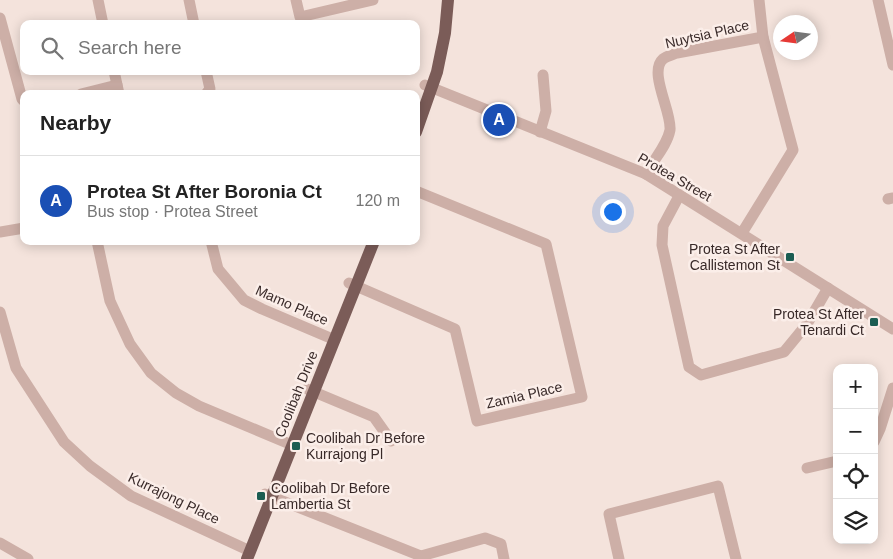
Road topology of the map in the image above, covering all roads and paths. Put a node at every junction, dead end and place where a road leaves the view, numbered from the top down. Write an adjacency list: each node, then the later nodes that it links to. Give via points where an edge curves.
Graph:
1 (98, 0): 10 (street)
2 (188, 0): 11 (street)
3 (296, 0): 4 (street, via 300,17)
4 (373, 0)
5 (442, 0): 17 (main road)
6 (448, 0): 17 (main road, via 441,54)
7 (758, 0): 12 (street)
8 (878, 0): 13 (street)
9 (0, 18): 20 (street)
10 (103, 20)
11 (193, 20)
12 (763, 36): 24 (street, Nuytsia Place, via 677,53 661,60 658,75 670,131); 29 (street, via 793,150)
13 (893, 65)
14 (115, 75): 18 (street)
15 (207, 75): 19 (street)
16 (543, 75): 23 (street, via 546,111)
17 (429, 86): 21 (main road); 22 (main road); 23 (street, Protea Street)
18 (118, 89)
19 (209, 90)
20 (20, 92)
21 (420, 103)
22 (420, 117)
23 (540, 132): 24 (street, Protea Street)
24 (646, 174): 26 (street, Protea Street)
25 (420, 193): 34 (street, Zamia Place, via 546,244 582,397 477,421 456,329)
26 (679, 196): 29 (street, Protea Street); 35 (street, via 663,226 662,245 688,367 701,374 784,352 807,324)
27 (20, 229): 28 (street)
28 (0, 232)
29 (742, 233): 35 (street, Protea Street)
30 (98, 245): 43 (street, via 110,301 130,344 151,373 199,406)
31 (213, 245): 38 (street, Mamo Place, via 218,269 244,300)
32 (365, 245): 34 (main road, Coolibah Drive)
33 (372, 245): 34 (main road, Coolibah Drive)
34 (352, 285): 38 (main road, Coolibah Drive)
35 (828, 288): 37 (street, Protea Street)
36 (0, 312): 48 (street, Kurrajong Place, via 16,368 64,442 131,496)
37 (893, 328)
38 (331, 339): 40 (main road, Coolibah Drive)
39 (893, 388): 41 (street)
40 (310, 391): 42 (street, via 374,417); 43 (main road, Coolibah Drive)
41 (878, 433)
42 (391, 441)
43 (289, 444): 46 (main road, Coolibah Drive)
44 (833, 462): 45 (street)
45 (807, 468)
46 (269, 495): 48 (main road, Coolibah Drive); 50 (street, via 420,556 485,538 500,544)
47 (0, 543): 49 (street)
48 (245, 554)
49 (28, 559)
50 (504, 559)
51 (619, 559): 52 (street, via 609,514 718,486)
52 (736, 559)

